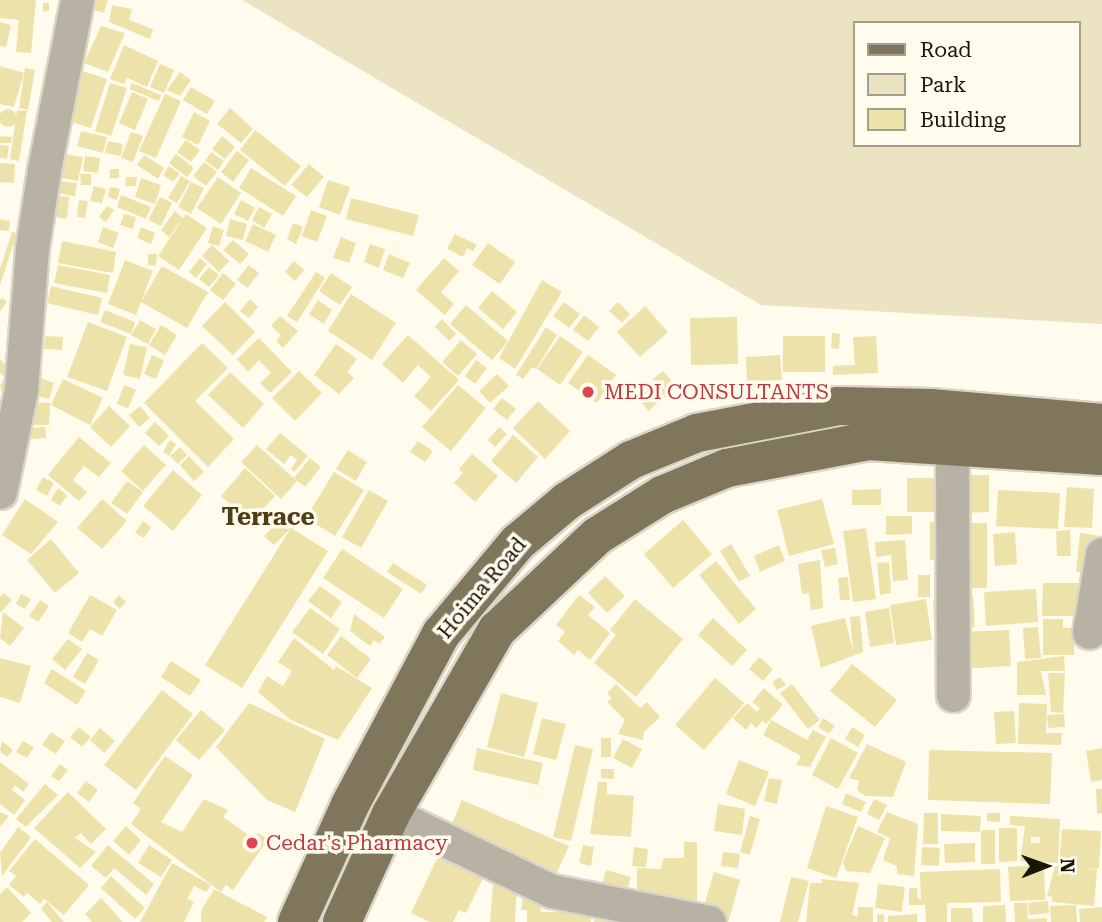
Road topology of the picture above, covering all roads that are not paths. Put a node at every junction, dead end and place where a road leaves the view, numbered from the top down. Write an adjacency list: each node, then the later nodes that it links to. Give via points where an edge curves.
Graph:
1 (77, 0): 2 (street)
2 (12, 358): 6 (street)
3 (1102, 424): 11 (main road, Hoima Road, via 931,408 838,406 697,433 631,460 567,501 517,543 441,634 350,805)
4 (952, 444): 5 (main road, Hoima Road); 9 (street); 10 (main road, Hoima Road, via 868,441 727,468 662,495 597,536 497,630)
5 (1102, 456)
6 (0, 492)
7 (1102, 554): 8 (street)
8 (1089, 632)
9 (953, 695)
10 (391, 814): 12 (main road, Hoima Road); 13 (street, via 552,891)
11 (297, 922)
12 (342, 922)
13 (709, 922)

